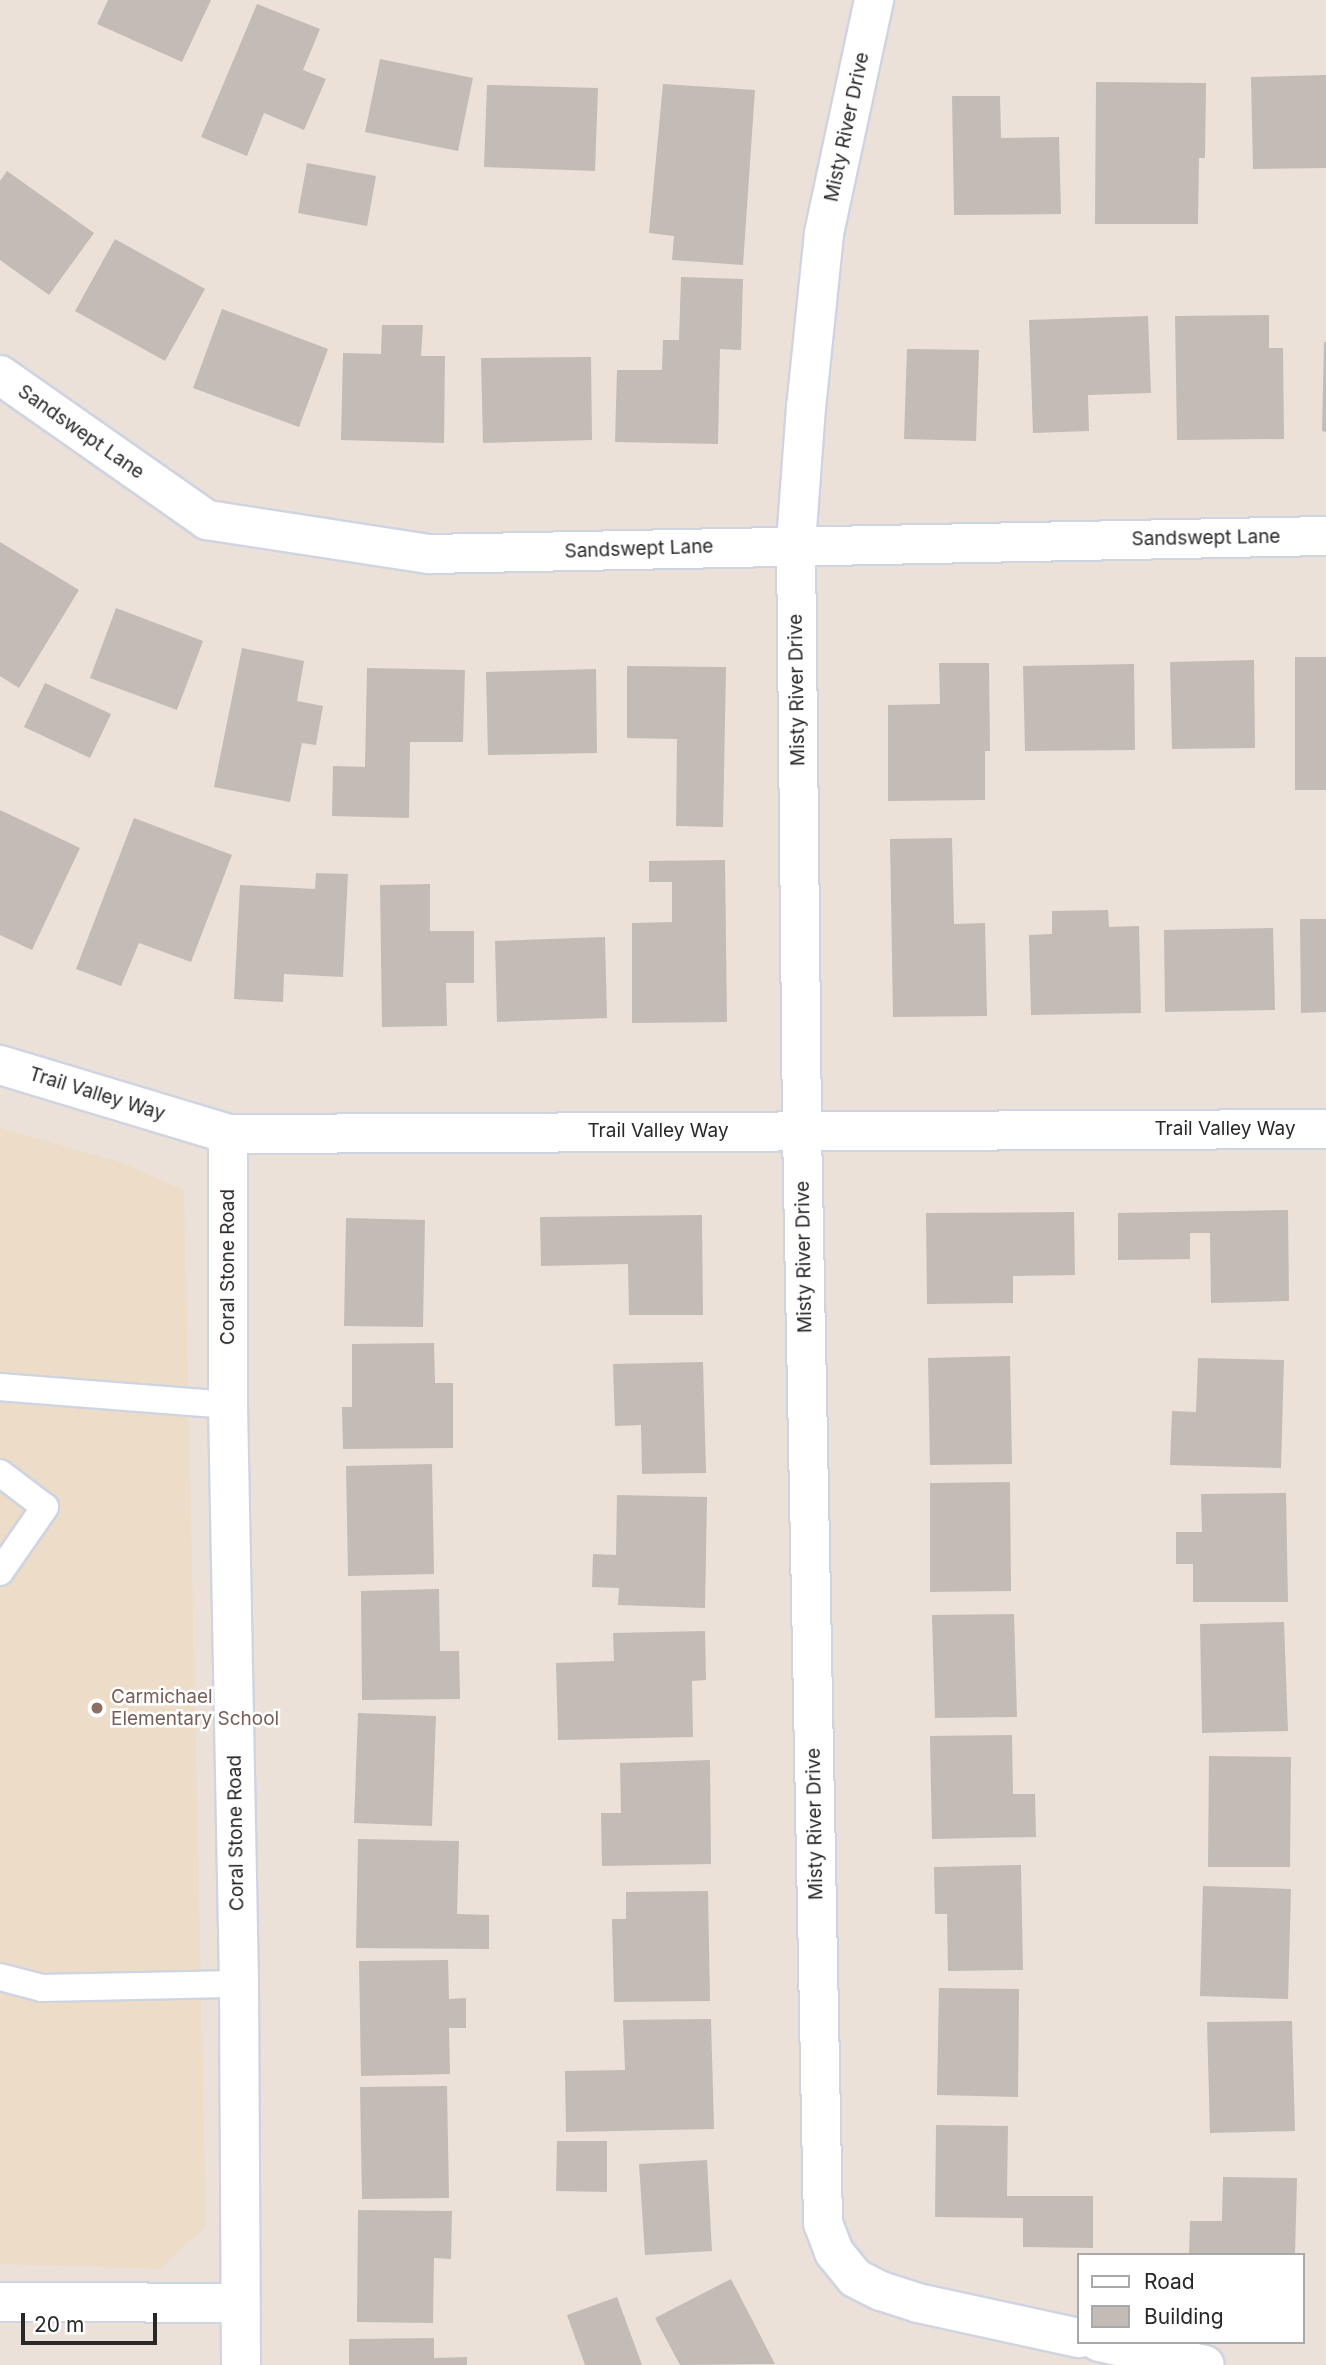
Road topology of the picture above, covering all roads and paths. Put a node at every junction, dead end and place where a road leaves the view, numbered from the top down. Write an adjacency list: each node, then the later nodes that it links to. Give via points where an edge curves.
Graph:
1 (874, 0): 4 (street, Misty River Drive, via 824,234)
2 (0, 375): 4 (street, Sandswept Lane, via 207,520 429,554)
3 (1326, 536): 4 (street, Sandswept Lane)
4 (796, 544): 7 (street, Misty River Drive)
5 (0, 1065): 8 (street, Trail Valley Way)
6 (1326, 1129): 7 (street, Trail Valley Way)
7 (802, 1130): 8 (street, Trail Valley Way); 17 (street, Misty River Drive, via 823,2223 834,2252 855,2278 881,2291)
8 (228, 1134): 10 (street, Coral Stone Road)
9 (1, 1390): 10 (lane)
10 (228, 1405): 14 (street, Coral Stone Road)
11 (0, 1473): 12 (lane, via 46,1507)
12 (0, 1572)
13 (0, 1977): 14 (lane, via 42,1988)
14 (239, 1984): 16 (street, Coral Stone Road)
15 (0, 2302): 16 (street)
16 (240, 2302): 19 (street, Coral Stone Road)
17 (1078, 2338)
18 (1108, 2344): 20 (street)
19 (241, 2365)
20 (1205, 2365)

